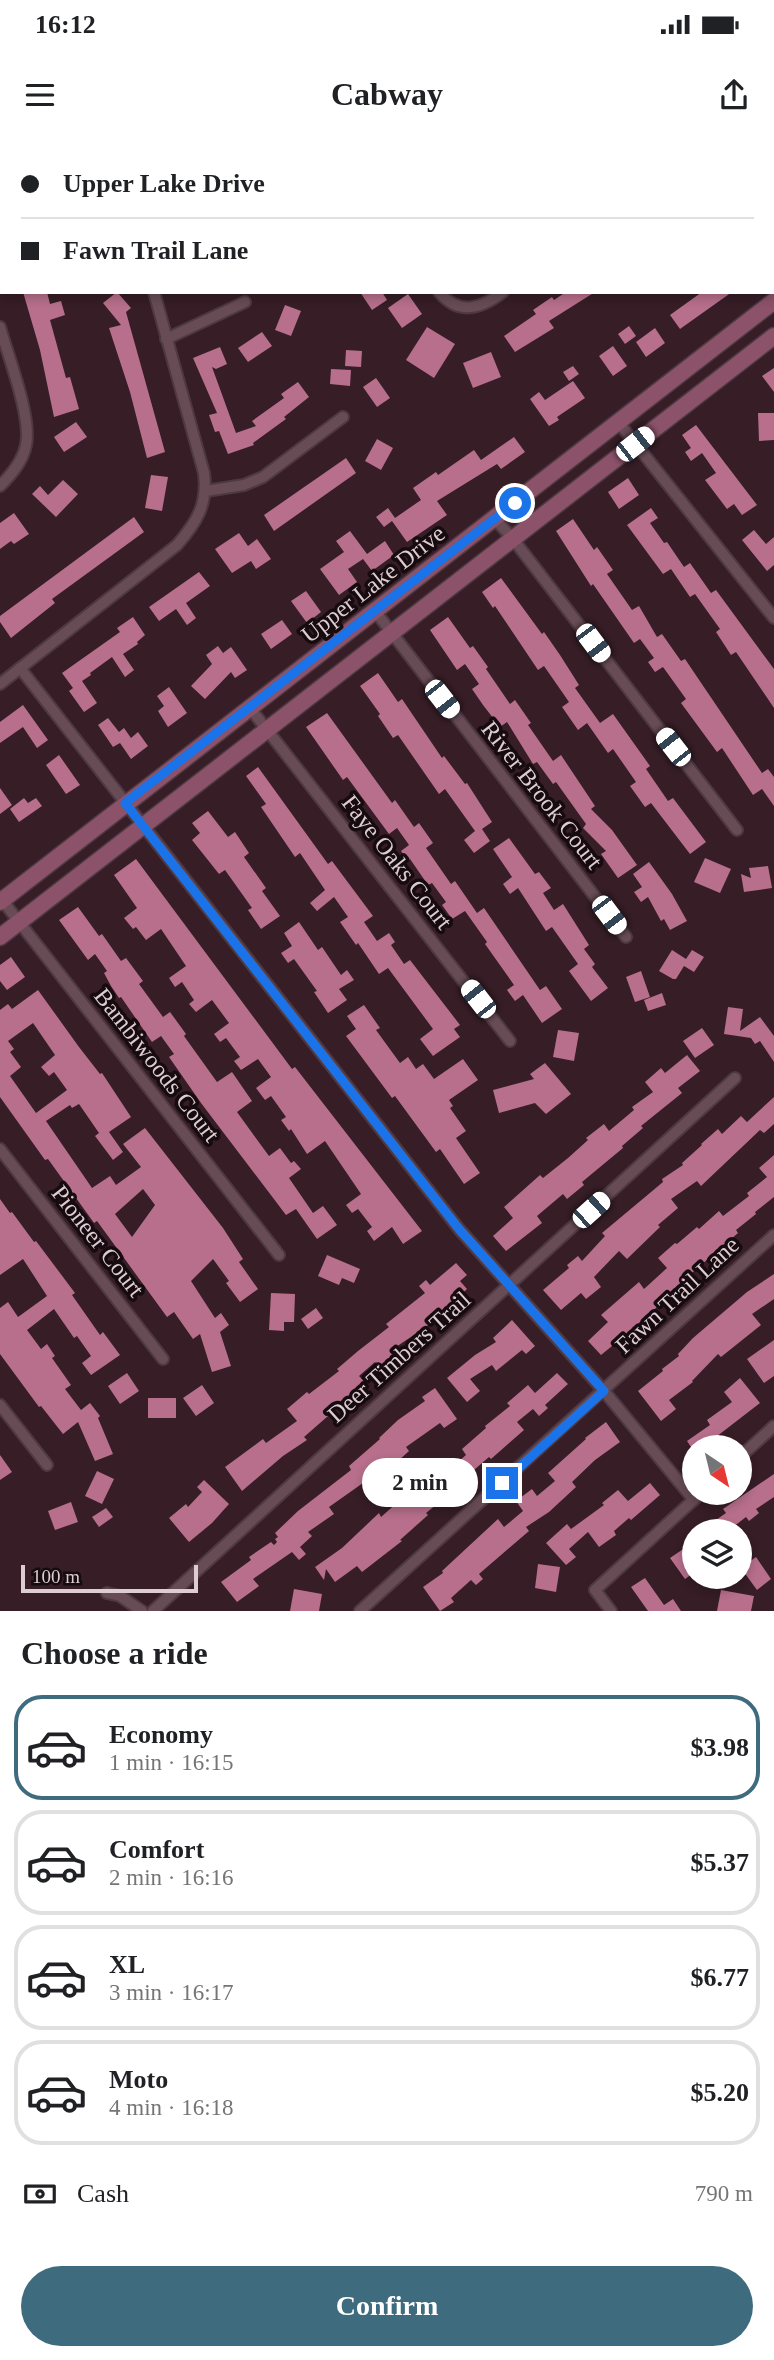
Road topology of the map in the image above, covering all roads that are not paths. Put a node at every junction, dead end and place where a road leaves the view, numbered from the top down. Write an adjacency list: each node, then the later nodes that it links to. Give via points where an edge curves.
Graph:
1 (155, 294): 8 (street)
2 (441, 294): 3 (street, via 459,308 471,309)
3 (500, 294)
4 (774, 301): 10 (street, Upper Lake Drive)
5 (245, 302): 8 (street)
6 (0, 327): 12 (street, via 27,426 22,459)
7 (774, 336): 11 (street, Upper Lake Drive)
8 (166, 339): 13 (street)
9 (343, 417): 13 (street, via 263,477)
10 (619, 423): 11 (street); 14 (street, Upper Lake Drive)
11 (635, 444): 15 (street, Upper Lake Drive); 17 (street)
12 (0, 486)
13 (206, 491): 19 (street, via 190,531 177,545)
14 (495, 519): 15 (street); 16 (street, Upper Lake Drive)
15 (513, 539): 18 (street, Upper Lake Drive); 25 (street)
16 (375, 611): 18 (street, River Brook Court); 21 (street, Upper Lake Drive)
17 (772, 612)
18 (392, 634): 22 (street, Upper Lake Drive); 29 (street, River Brook Court)
19 (20, 668): 20 (street); 23 (street)
20 (0, 684)
21 (250, 708): 22 (street, Faye Oaks Court); 23 (street, Upper Lake Drive)
22 (267, 729): 24 (street, Upper Lake Drive); 30 (street, Faye Oaks Court)
23 (125, 803): 24 (street); 26 (street, Upper Lake Drive)
24 (143, 826): 27 (street, Upper Lake Drive); 35 (street, via 452,1220)
25 (737, 830)
26 (1, 901): 27 (street, Bambiwoods Court)
27 (19, 922): 28 (street, Upper Lake Drive); 34 (street, Bambiwoods Court)
28 (0, 937)
29 (626, 937)
30 (510, 1041)
31 (735, 1078): 35 (street, Deer Timbers Trail)
32 (0, 1149): 36 (street, Pioneer Court)
33 (774, 1235): 37 (street, Fawn Trail Lane)
34 (279, 1255)
35 (509, 1286): 37 (street); 46 (street, Deer Timbers Trail)
36 (163, 1359)
37 (604, 1391): 42 (street); 47 (street, Fawn Trail Lane)
38 (0, 1405): 41 (street)
39 (774, 1426): 40 (street)
40 (752, 1446)
41 (47, 1465)
42 (682, 1478)
43 (688, 1505): 48 (street, via 595,1590)
44 (107, 1593): 45 (street)
45 (142, 1611)
46 (153, 1611)
47 (360, 1611)
48 (611, 1611)

